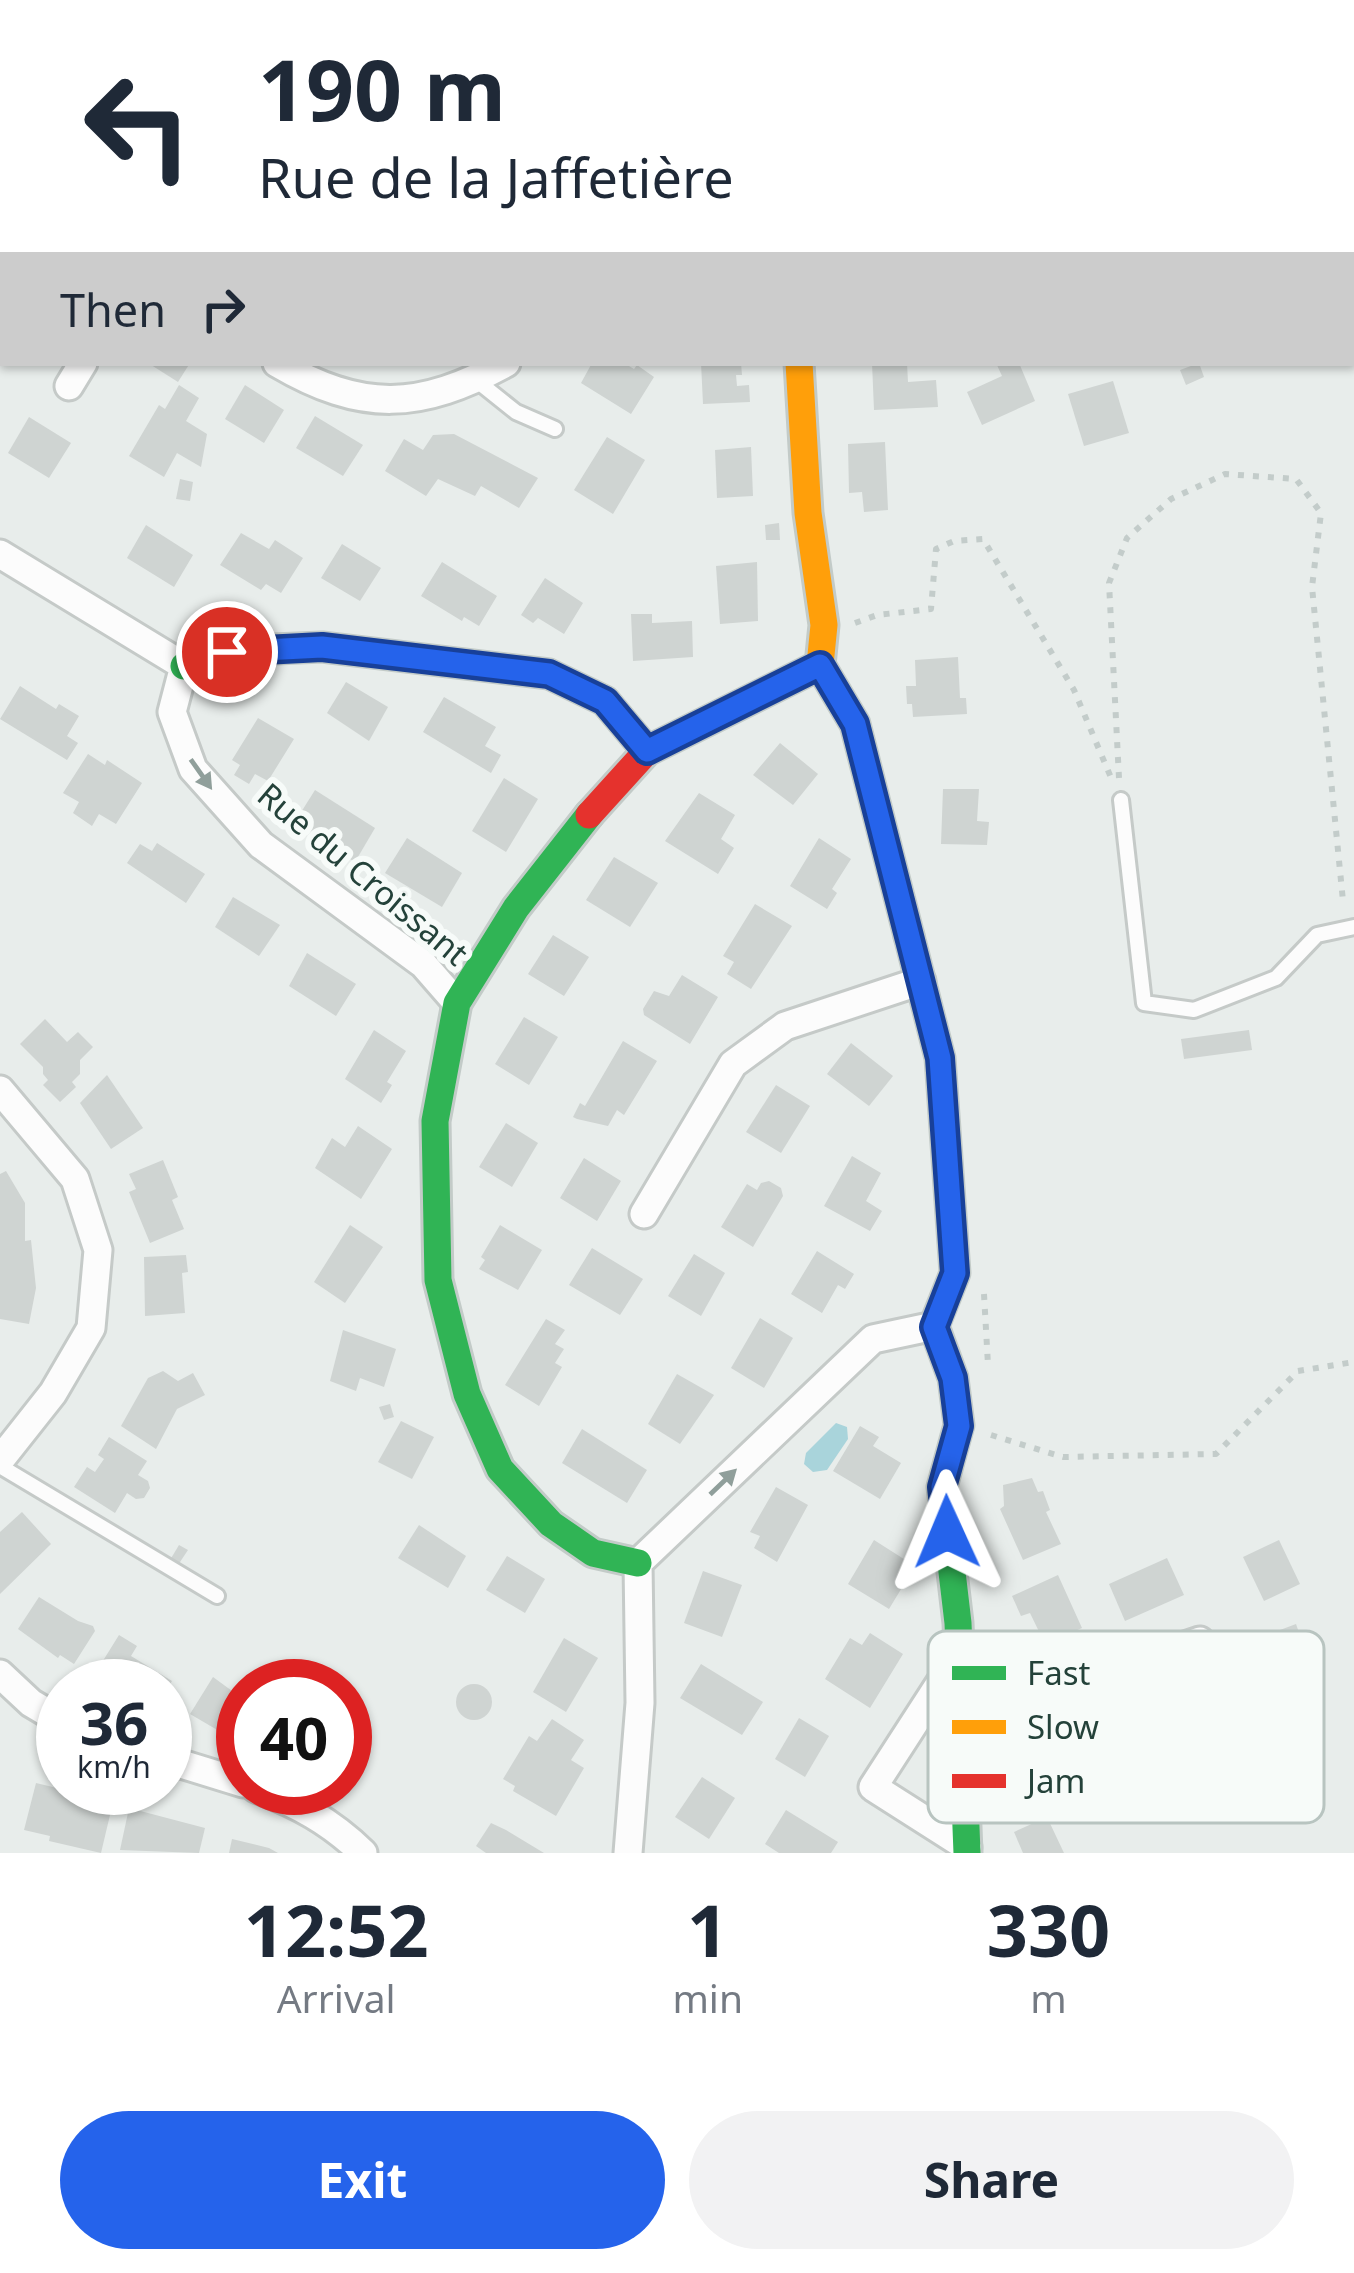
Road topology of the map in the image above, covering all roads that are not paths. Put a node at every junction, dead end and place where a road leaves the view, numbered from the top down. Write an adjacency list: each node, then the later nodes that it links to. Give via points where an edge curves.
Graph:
1 (282, 366): 4 (street, via 350,396 398,403)
2 (501, 366): 4 (street)
3 (799, 366): 7 (street, via 824,625)
4 (476, 380): 5 (lane, via 516,412)
5 (555, 429)
6 (0, 554): 8 (street)
7 (820, 665): 9 (street); 12 (street, via 855,724)
8 (184, 666): 9 (street, via 227,652 322,647 549,674 605,701); 13 (street, Rue du Croissant, one-way to 13, via 172,712 193,769 261,845 424,964)
9 (647, 751): 13 (street, via 516,908)
10 (1121, 800): 11 (lane, via 1144,1003 1194,1010 1276,978 1317,935)
11 (1354, 927)
12 (921, 981): 15 (street, via 785,1025 733,1064); 16 (street, via 940,1058 955,1273)
13 (457, 1003): 18 (street, via 435,1121 437,1258 466,1394 500,1469 551,1524 592,1553)
14 (3, 1098): 17 (street, via 75,1179 98,1250 91,1328)
15 (644, 1214)
16 (934, 1327): 18 (street, one-way to 16, via 873,1339); 20 (street, via 959,1426 942,1487)
17 (0, 1463): 19 (lane)
18 (638, 1563): 27 (street, via 640,1703)
19 (217, 1596)
20 (956, 1631)
21 (0, 1674): 22 (street)
22 (36, 1705)
23 (928, 1712): 25 (street, via 873,1787)
24 (318, 1815): 26 (street)
25 (967, 1850)
26 (363, 1853)
27 (628, 1853)

